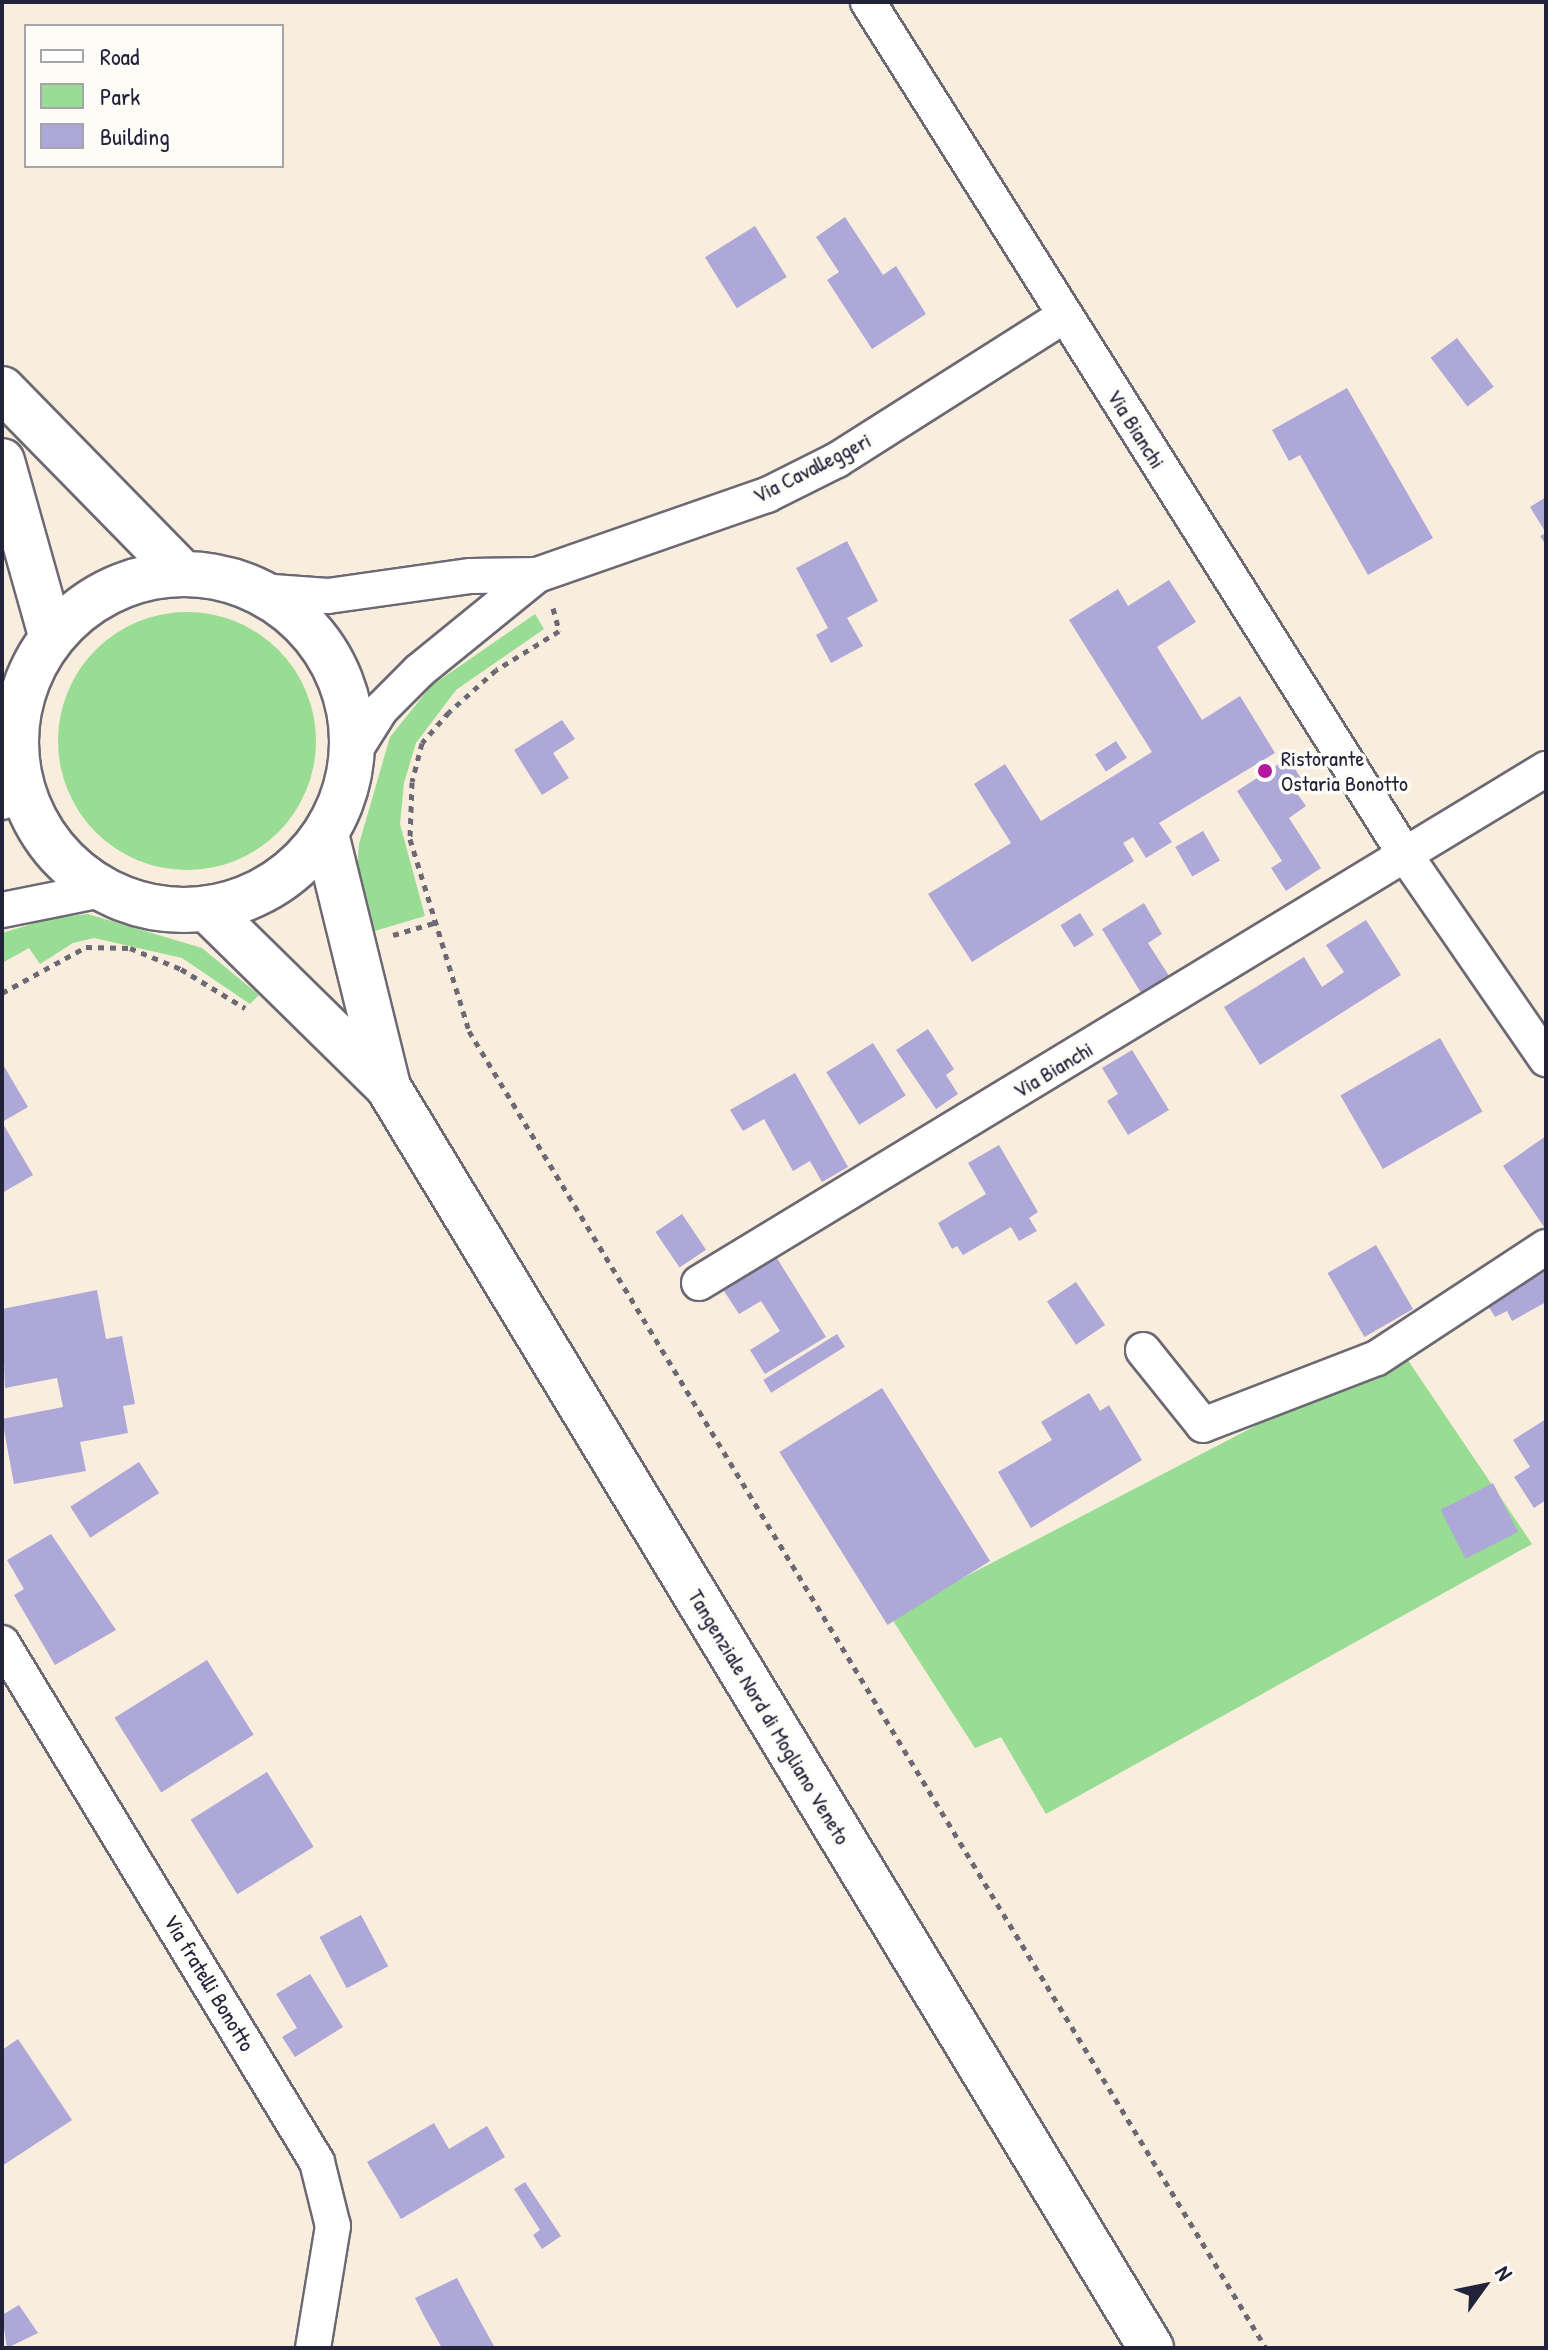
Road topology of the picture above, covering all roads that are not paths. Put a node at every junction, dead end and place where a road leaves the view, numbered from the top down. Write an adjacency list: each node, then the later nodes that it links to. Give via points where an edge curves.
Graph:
1 (868, 2): 2 (street, Via Bianchi)
2 (1064, 316): 6 (street, Via Cavalleggeri, via 837,460 767,495); 13 (street, Via Bianchi)
3 (2, 389): 5 (main road)
4 (2, 461): 8 (main road)
5 (182, 573): 7 (main road, via 222,578); 8 (main road, via 136,580 93,599)
6 (537, 575): 7 (street, via 471,576 328,596); 9 (street, via 419,671 381,709)
7 (259, 591): 9 (main road, via 292,614 326,654 350,716)
8 (51, 635): 11 (main road, via 28,675 16,728)
9 (352, 755): 12 (main road, via 343,796)
10 (1546, 769): 13 (street, Via Bianchi)
11 (11, 793): 14 (main road, via 65,862)
12 (326, 834): 15 (main road, via 275,885); 18 (main road)
13 (1406, 856): 17 (street, Via Bianchi); 20 (street, Via Bianchi)
14 (102, 890): 15 (main road, via 135,904); 16 (street)
15 (207, 909): 18 (main road)
16 (2, 910)
17 (1546, 1059)
18 (388, 1087): 24 (main road, Tangenziale Nord di Mogliano Veneto)
19 (1546, 1247): 21 (street, via 1377,1358 1203,1425)
20 (699, 1283)
21 (1143, 1350)
22 (2, 1643): 23 (street, Via fratelli Bonotto, via 317,2162 333,2226)
23 (313, 2348)
24 (1151, 2348)

